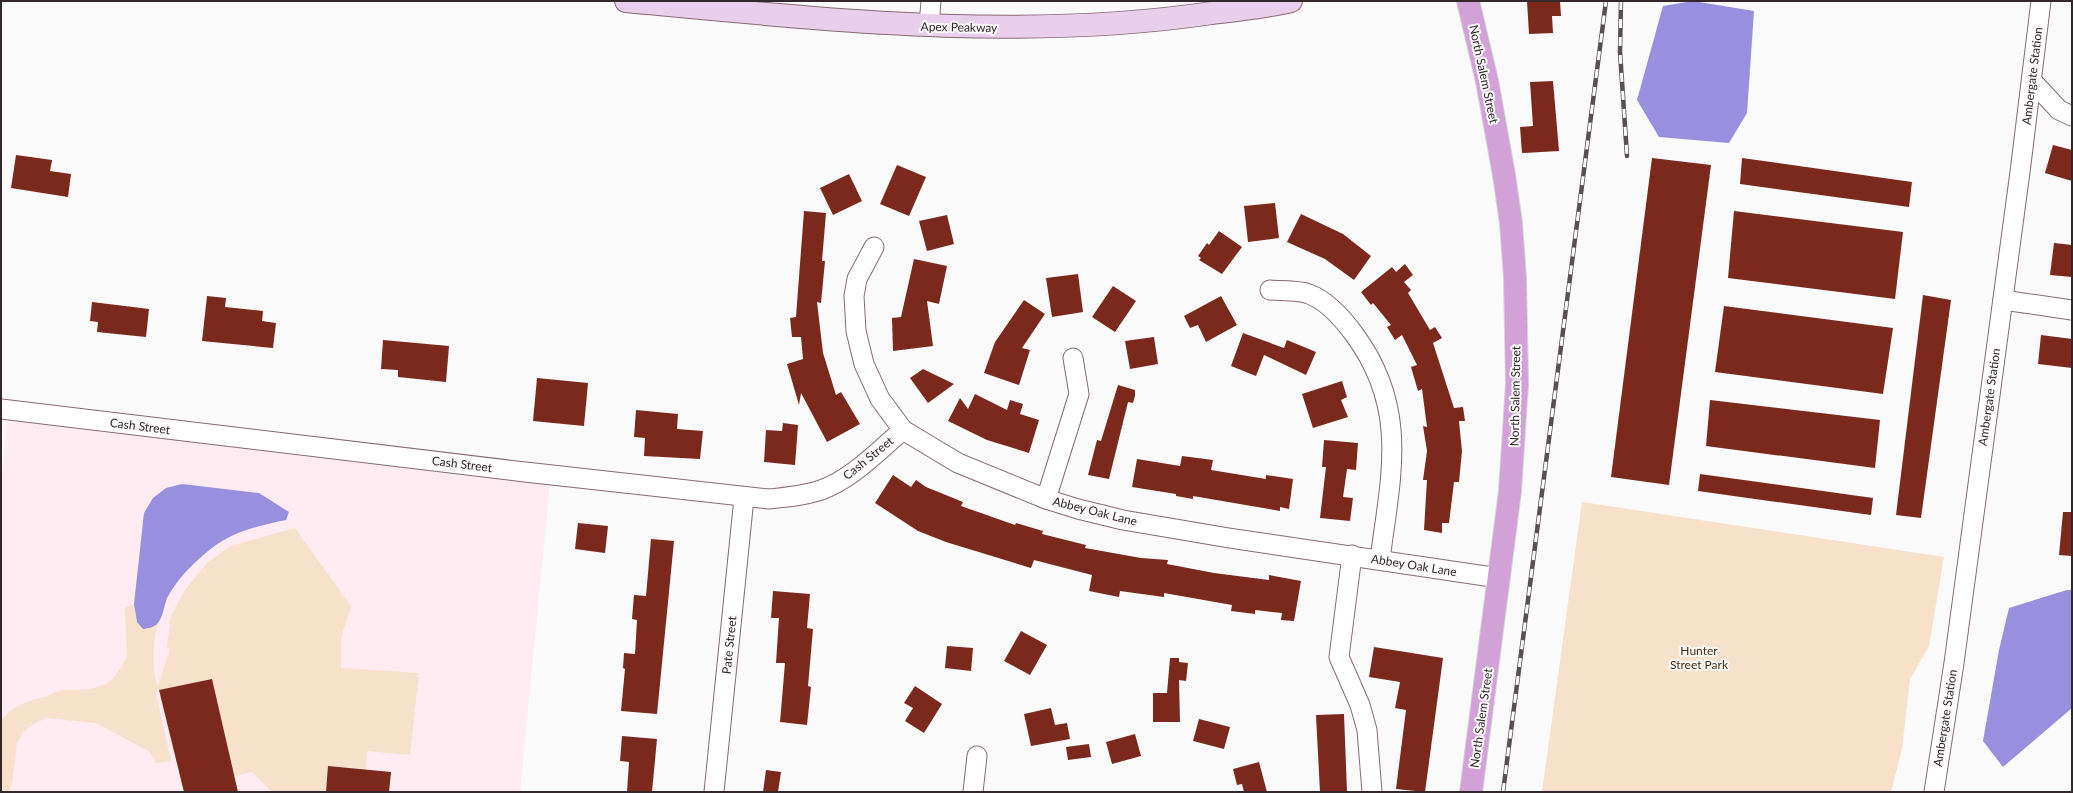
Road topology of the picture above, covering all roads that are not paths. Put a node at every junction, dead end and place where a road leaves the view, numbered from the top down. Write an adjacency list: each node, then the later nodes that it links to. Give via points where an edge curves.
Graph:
1 (626, 1): 6 (main road, Apex Peakway)
2 (931, 1): 6 (street)
3 (1291, 1): 6 (main road, Apex Peakway, via 1180,18 1086,26)
4 (1468, 1): 20 (main road, North Salem Street, via 1485,70 1504,175 1515,278 1515,429)
5 (2041, 1): 7 (street, Ambergate Station)
6 (929, 26)
7 (2032, 81): 8 (street, via 2058,110); 11 (street, Ambergate Station)
8 (2072, 116)
9 (874, 247): 15 (street, Abbey Oak Lane, via 857,279 854,296 856,331 864,364 872,382)
10 (1270, 290): 19 (street, via 1309,294 1323,302 1344,320 1378,373 1386,395 1393,447)
11 (2003, 300): 12 (street); 26 (street, Ambergate Station)
12 (2072, 310)
13 (1073, 358): 17 (street, via 1079,394)
14 (1, 409): 16 (street, Cash Street)
15 (903, 430): 16 (street, Cash Street, via 837,483 821,490 776,498); 17 (street, Abbey Oak Lane, via 941,454 975,471)
16 (744, 498): 22 (street, Pate Street)
17 (1046, 499): 18 (street, Abbey Oak Lane, via 1123,520)
18 (1352, 555): 19 (street, Abbey Oak Lane); 24 (street, via 1339,657 1360,705 1367,730)
19 (1380, 559): 20 (street, Abbey Oak Lane)
20 (1499, 578): 25 (main road, North Salem Street)
21 (977, 756): 23 (street)
22 (714, 792)
23 (973, 792)
24 (1372, 792)
25 (1471, 792)
26 (1934, 792)

